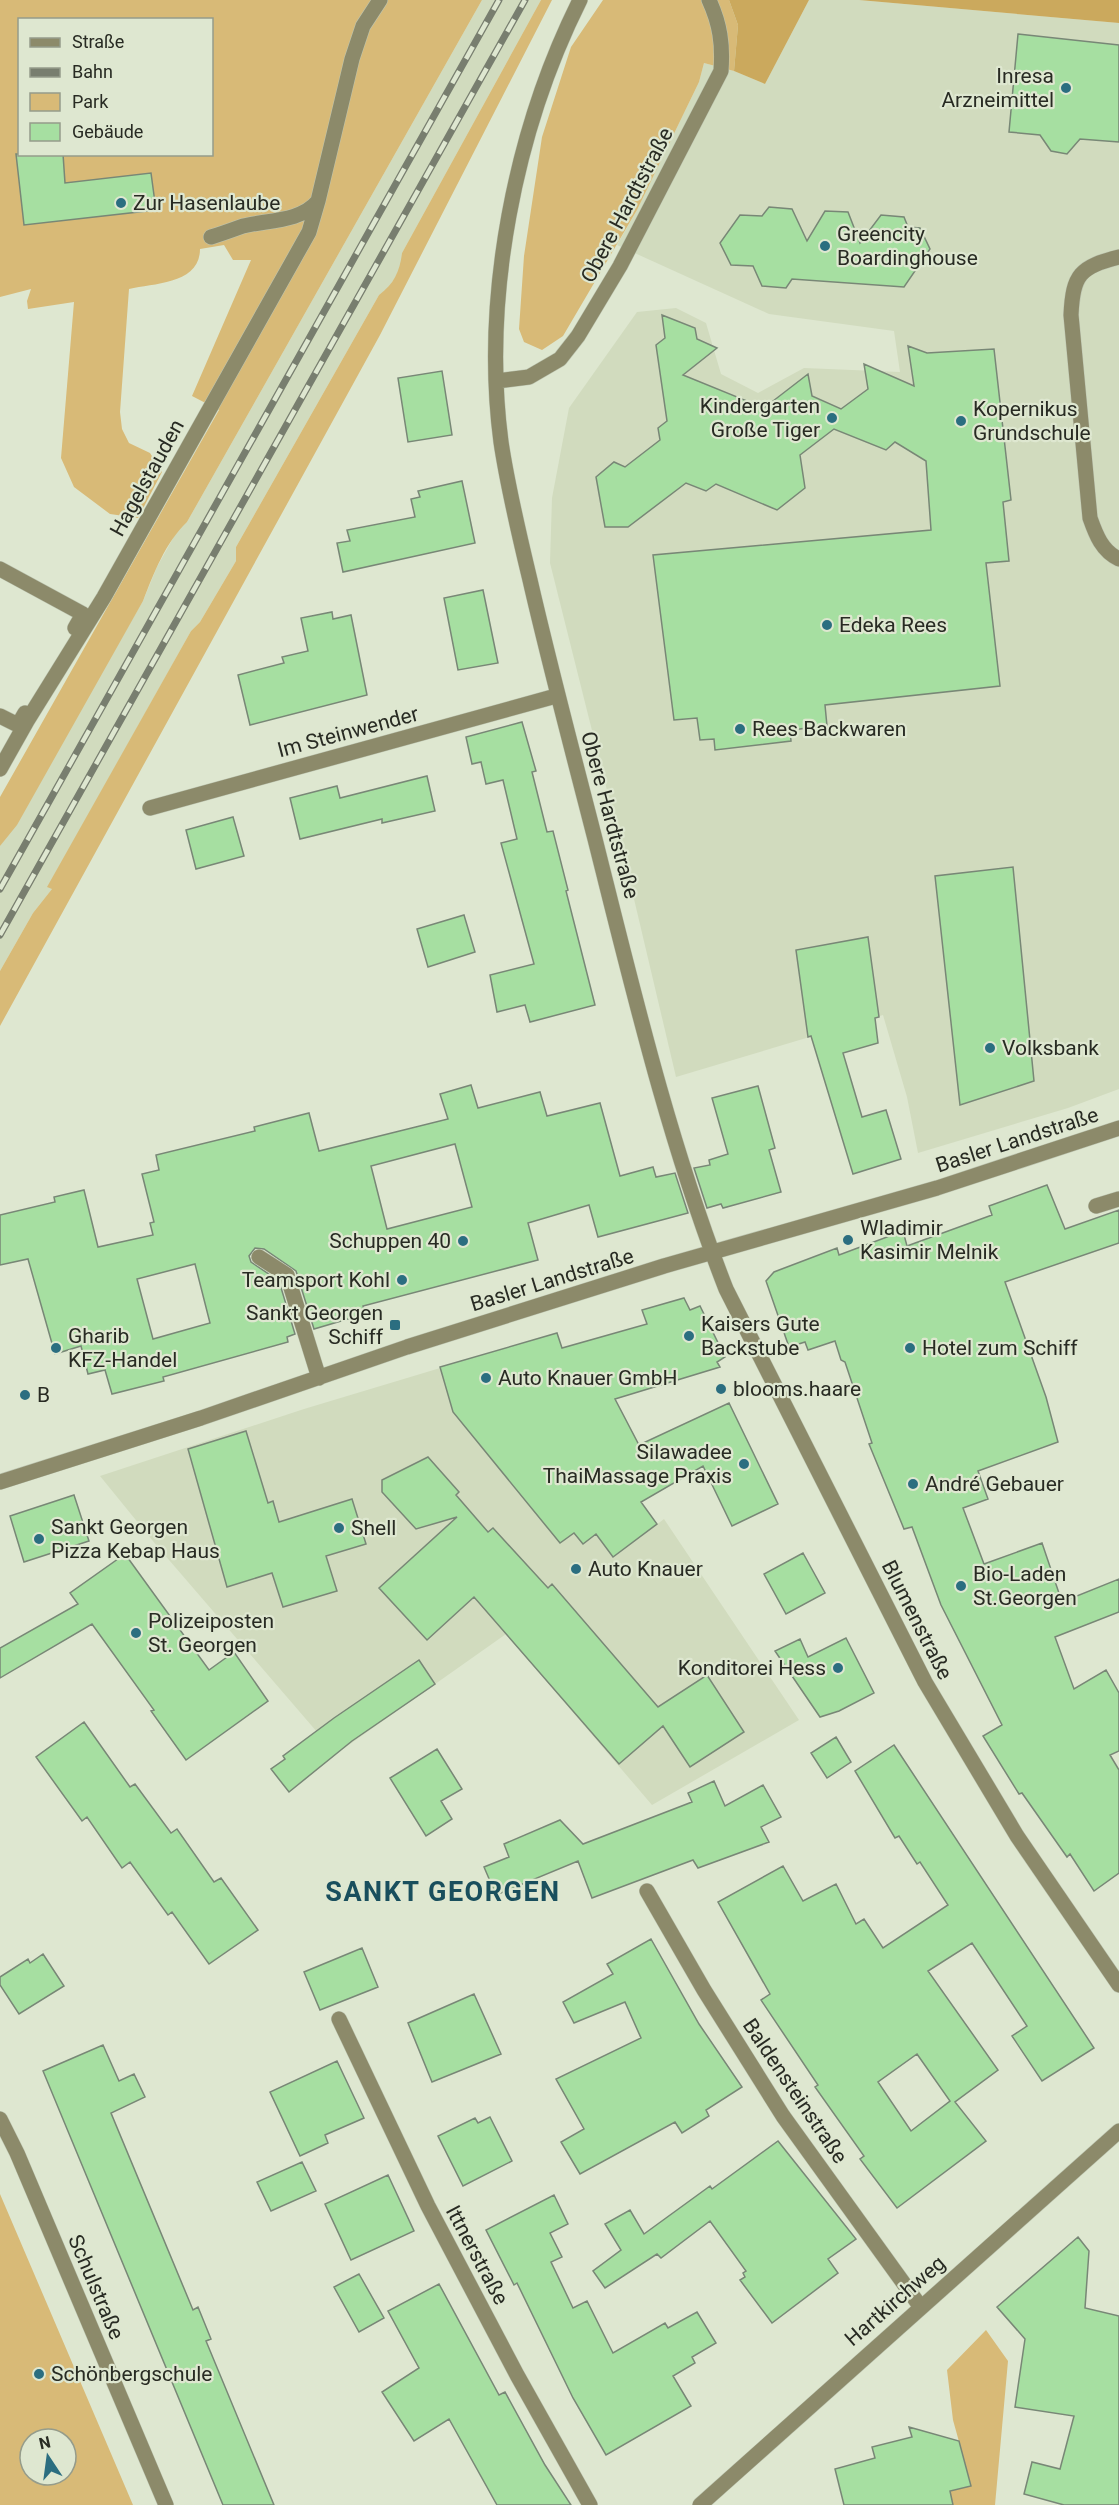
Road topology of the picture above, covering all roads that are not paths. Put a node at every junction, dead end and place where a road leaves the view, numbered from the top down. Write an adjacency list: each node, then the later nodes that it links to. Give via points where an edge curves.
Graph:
1 (380, 0): 4 (street, Hagelstauden, via 363,26 352,59)
2 (580, 0): 7 (street, Obere Hardtstraße, via 538,100 522,157 498,309)
3 (709, 0): 7 (street, Obere Hardtstraße, via 723,48 721,71 620,266 560,359 529,377)
4 (318, 201): 5 (street, via 311,210); 12 (street, Hagelstauden, via 309,232 104,597)
5 (211, 237)
6 (1119, 257): 8 (street, via 1092,264 1080,275 1072,293 1071,315 1090,518 1096,537 1109,555)
7 (497, 381): 10 (street, Obere Hardtstraße, via 501,441 512,504)
8 (1119, 559)
9 (0, 569): 11 (street, via 83,614 18,725)
10 (556, 696): 13 (street, Im Steinwender); 17 (street, Obere Hardtstraße, via 656,1077)
11 (0, 716)
12 (0, 770)
13 (150, 808)
14 (1119, 1128): 17 (street, Basler Landstraße, via 937,1188)
15 (1119, 1199): 16 (street)
16 (1096, 1206)
17 (712, 1254): 19 (street, Basler Landstraße, via 407,1347); 22 (street, Blumenstraße, via 726,1289 925,1682 1017,1836)
18 (259, 1257): 19 (street, via 287,1275)
19 (319, 1378): 20 (street, Basler Landstraße)
20 (0, 1482)
21 (647, 1891): 26 (street, Baldensteinstraße, via 783,2116)
22 (1119, 1985)
23 (339, 2019): 28 (street, Ittnerstraße, via 428,2206)
24 (0, 2119): 27 (street, Schulstraße)
25 (1119, 2131): 26 (street, Hartkirchweg)
26 (920, 2306): 29 (street, Hartkirchweg)
27 (166, 2505)
28 (590, 2505)
29 (700, 2505)

